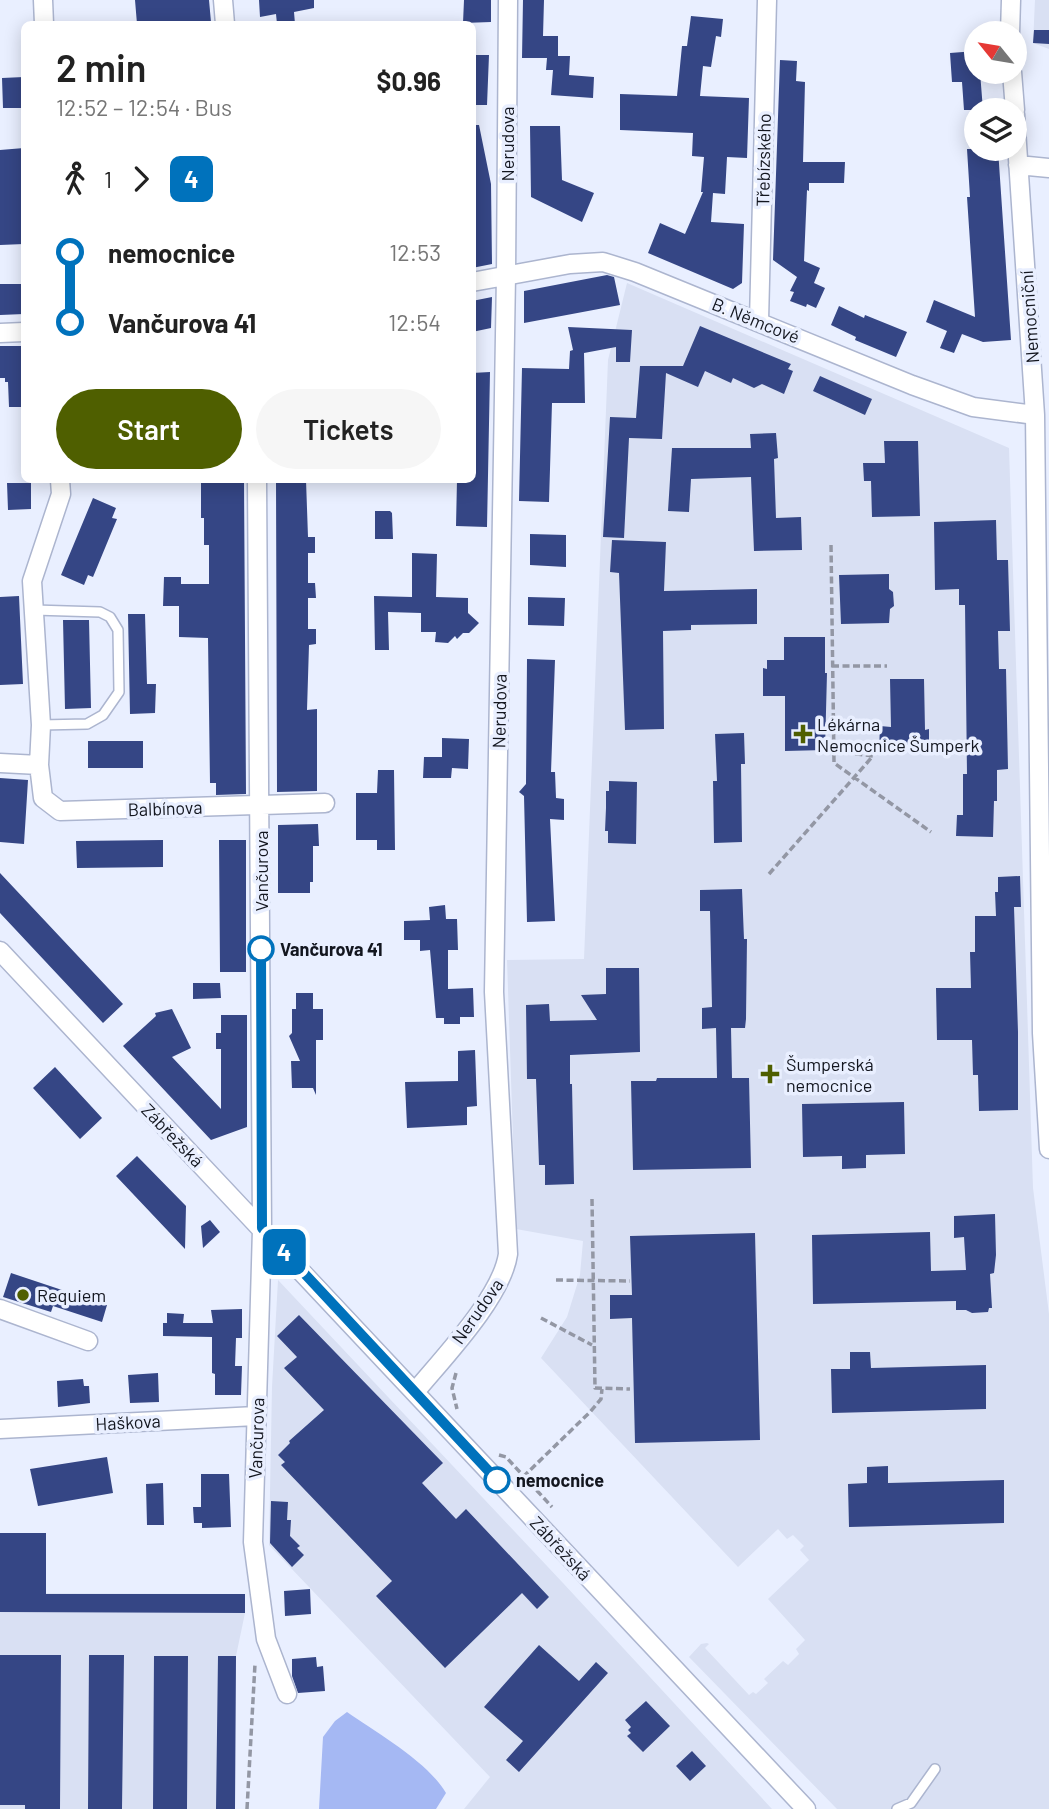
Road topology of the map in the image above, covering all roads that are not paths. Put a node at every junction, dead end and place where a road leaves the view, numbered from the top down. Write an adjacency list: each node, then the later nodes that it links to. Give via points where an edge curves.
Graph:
1 (43, 0): 6 (street)
2 (223, 0): 7 (street)
3 (508, 0): 12 (street, Nerudova)
4 (767, 0): 14 (street, Třebízského)
5 (1011, 0): 8 (street)
6 (44, 21)
7 (225, 21)
8 (1010, 21)
9 (1018, 161): 10 (street, Nemocniční)
10 (1018, 165): 11 (street); 17 (street, Nemocniční)
11 (1049, 168)
12 (506, 275): 13 (street, B. Němcové); 14 (street, B. Němcové, via 603,262); 33 (street, Nerudova, via 494,992 508,1254 506,1267 485,1304)
13 (476, 281)
14 (759, 321): 17 (street, B. Němcové, via 973,407)
15 (21, 332): 16 (street)
16 (0, 333)
17 (1035, 415): 20 (street, Nemocniční)
18 (61, 483): 21 (street, Balbínova, via 32,581)
19 (257, 483): 26 (street, Vančurova)
20 (1043, 517): 28 (street, Nemocniční)
21 (34, 610): 22 (street, Balbínova); 22 (lane, via 100,612 110,617 118,630 118,692 103,715 87,724)
22 (41, 724): 24 (street, Balbínova)
23 (0, 763): 24 (street)
24 (39, 765): 26 (street, Balbínova, via 43,798 60,811)
25 (325, 803): 26 (street, Balbínova)
26 (261, 806): 30 (street, Vančurova)
27 (0, 951): 30 (street, Zábřežská)
28 (1045, 1034): 29 (street, Nemocniční)
29 (1049, 1149)
30 (262, 1228): 33 (street, Zábřežská); 34 (street, Vančurova)
31 (0, 1309): 32 (street)
32 (88, 1341)
33 (415, 1392): 39 (street, Zábřežská)
34 (256, 1416): 35 (street, Haškova); 36 (street, Vančurova, via 253,1542 266,1639)
35 (0, 1429)
36 (287, 1694)
37 (935, 1769): 38 (lane)
38 (915, 1806): 40 (lane)
39 (806, 1809)
40 (897, 1809)

